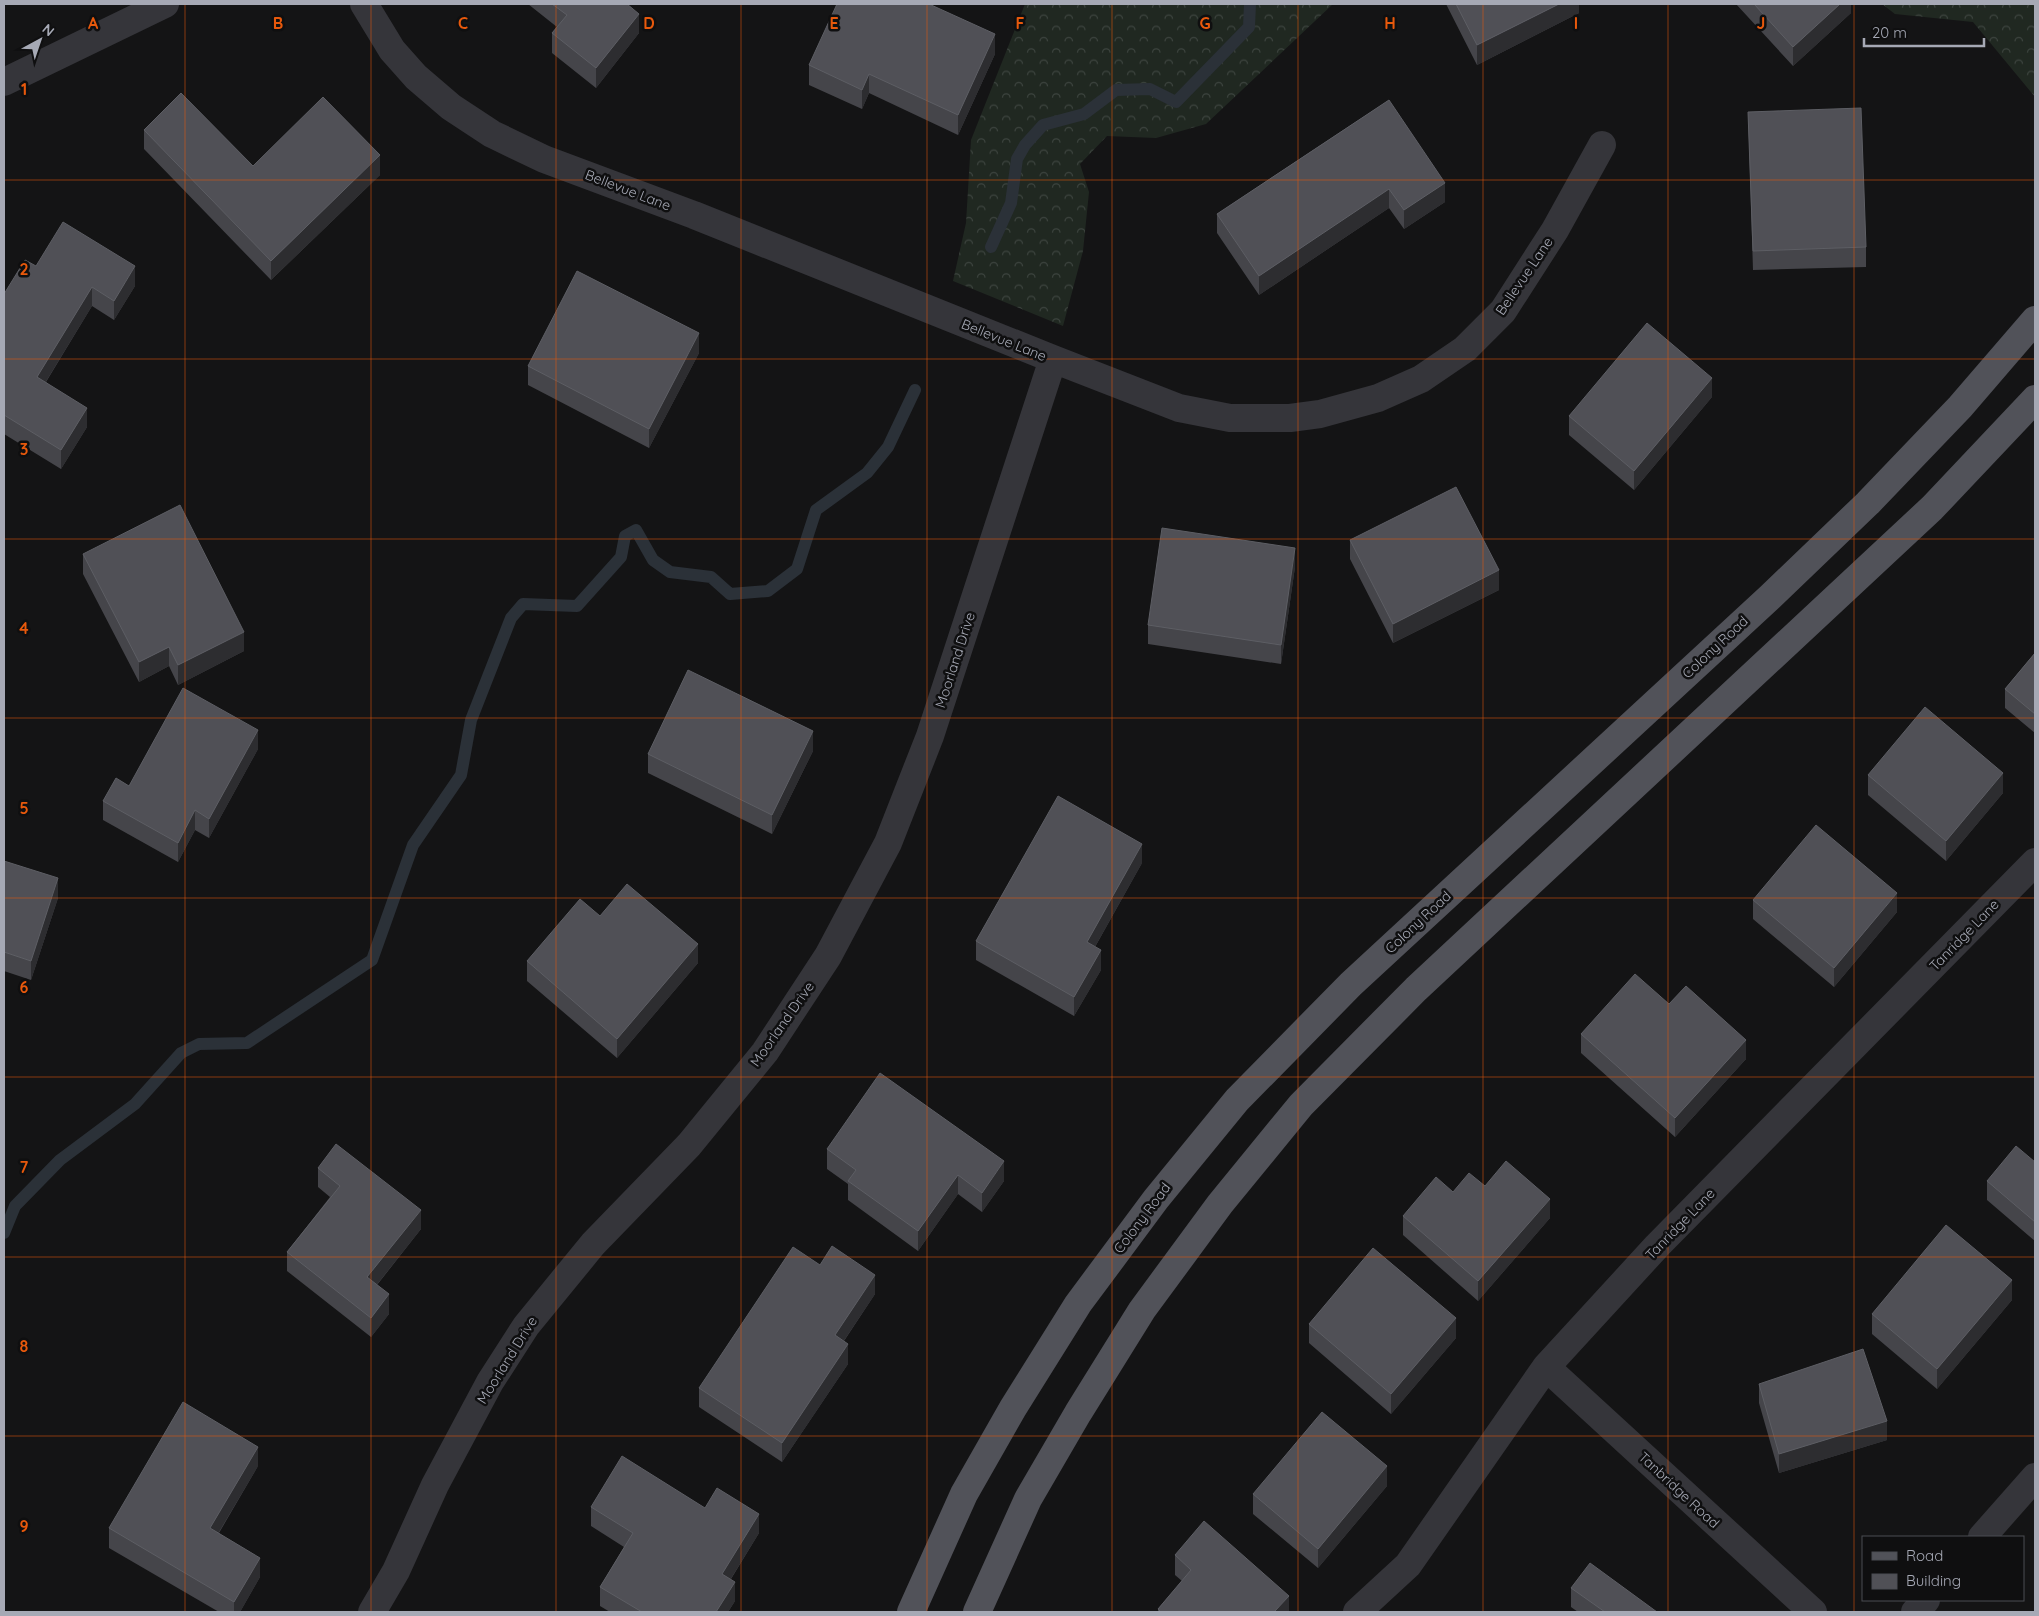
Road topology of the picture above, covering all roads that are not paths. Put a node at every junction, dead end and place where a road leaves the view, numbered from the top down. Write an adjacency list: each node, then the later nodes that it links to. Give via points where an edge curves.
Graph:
1 (165, 4): 3 (street)
2 (364, 4): 6 (street, Bellevue Lane, via 392,50 416,77 492,134 544,158 694,214)
3 (4, 82)
4 (1602, 145): 6 (street, Bellevue Lane, via 1555,230 1503,311 1466,349 1421,379 1378,398 1320,414 1290,418 1230,418 1179,408)
5 (2035, 320): 14 (main road, Colony Road, via 1960,407 1868,503 1351,984 1237,1100 1156,1199 1078,1304 964,1494)
6 (1053, 359): 13 (street, Moorland Drive, via 930,736 888,843 828,956 765,1052 695,1138 593,1244 526,1326 486,1390 396,1571)
7 (2035, 398): 15 (main road, via 1932,508 1416,989 1301,1105 1220,1204 1142,1310 1028,1499)
8 (2035, 862): 9 (street, Tanridge Lane, via 1657,1246)
9 (1546, 1367): 16 (street, Tanridge Lane, via 1408,1564); 17 (street, Tanbridge Road)
10 (2035, 1477): 11 (street)
11 (1983, 1536)
12 (1925, 1601): 18 (street)
13 (372, 1612)
14 (911, 1612)
15 (977, 1612)
16 (1357, 1612)
17 (1813, 1612)
18 (1915, 1612)

